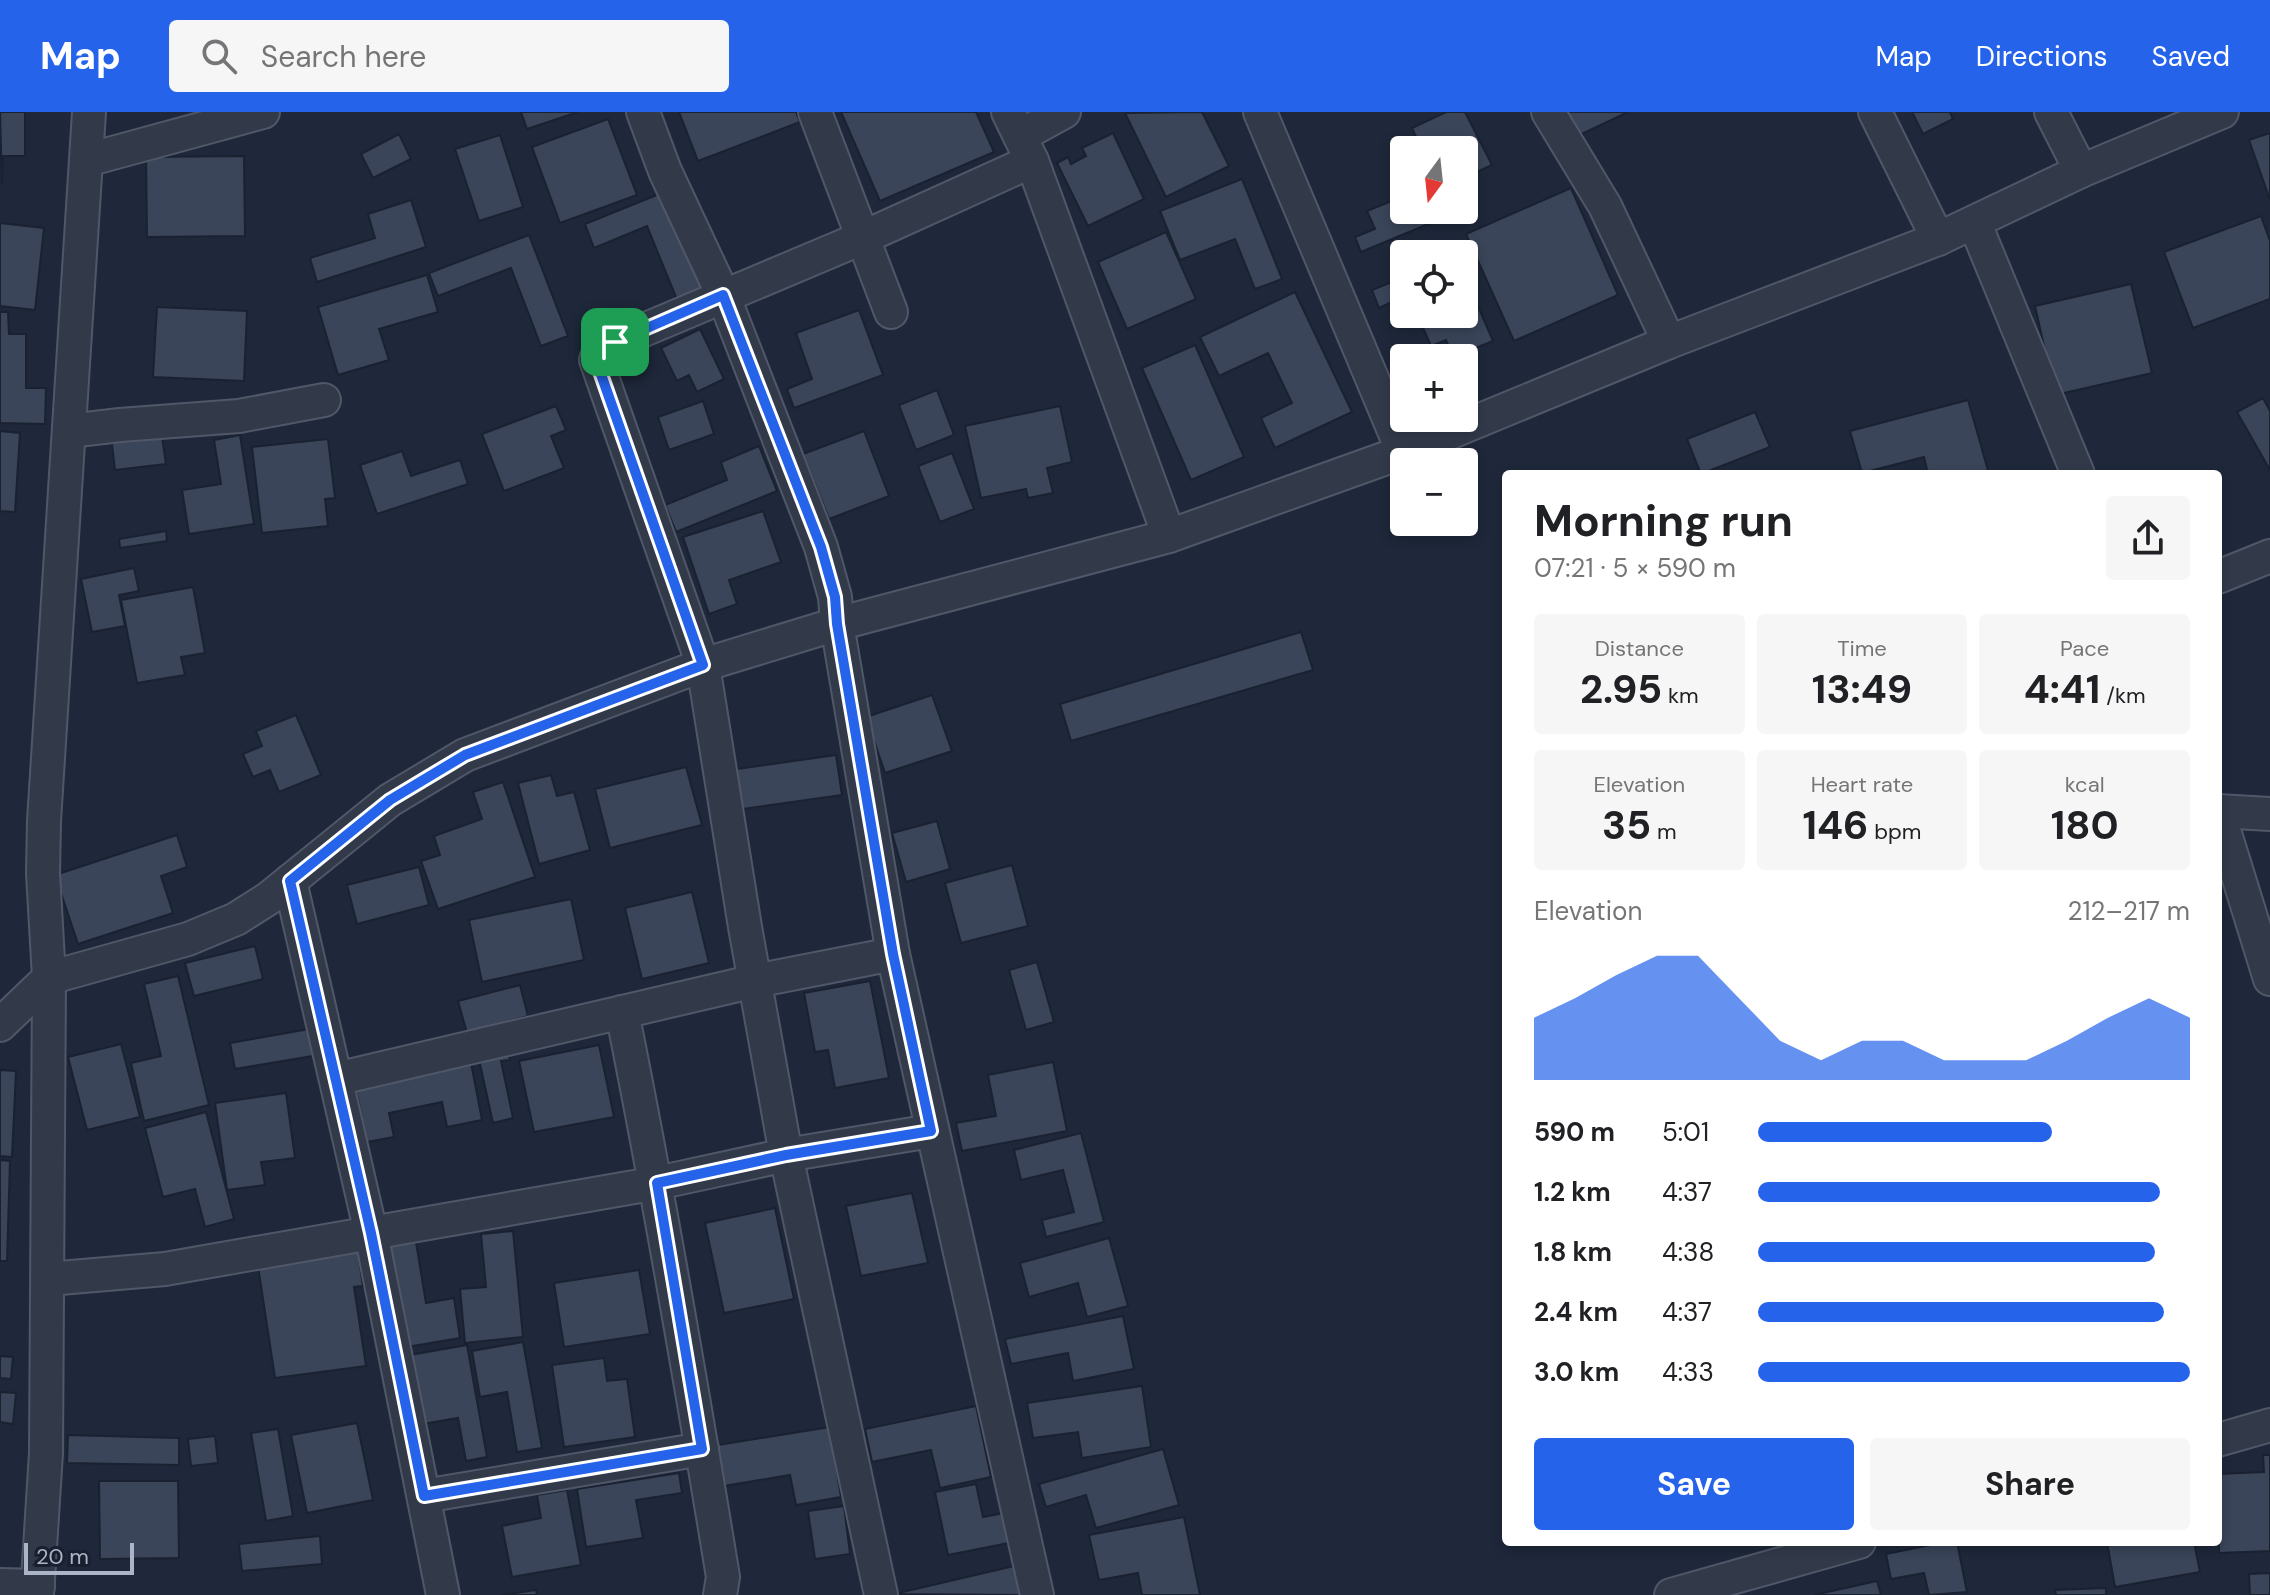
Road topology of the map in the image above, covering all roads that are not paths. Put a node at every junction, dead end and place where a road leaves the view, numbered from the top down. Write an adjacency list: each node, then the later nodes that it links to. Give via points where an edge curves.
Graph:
1 (89, 112): 12 (street)
2 (263, 112): 12 (street)
3 (643, 112): 17 (street)
4 (815, 112): 15 (street)
5 (1064, 112): 11 (street)
6 (1260, 112): 22 (street)
7 (1548, 112): 19 (street, via 1605,206)
8 (1875, 112): 16 (street)
9 (2051, 112): 13 (street)
10 (2217, 113): 13 (street)
11 (1020, 136): 15 (street); 26 (street)
12 (87, 160): 21 (street)
13 (2081, 171): 14 (street)
14 (1975, 224): 16 (street); 25 (street)
15 (862, 238): 17 (street); 18 (street)
16 (1938, 239): 19 (street)
17 (723, 295): 29 (street, via 821,547); 30 (street, via 601,348 596,360)
18 (891, 312)
19 (1669, 342): 23 (street)
20 (324, 400): 21 (street, via 239,416)
21 (69, 431): 36 (street, via 44,821)
22 (1401, 448)
23 (1413, 448)
24 (1390, 457): 26 (street)
25 (2076, 470)
26 (1169, 536): 29 (street)
27 (2270, 556): 28 (street)
28 (2222, 575)
29 (837, 624): 30 (street); 35 (street)
30 (703, 665): 34 (street, via 465,755 390,800); 38 (street)
31 (2222, 811): 32 (street)
32 (2270, 814)
33 (2222, 824): 37 (street)
34 (290, 881): 36 (street, via 236,919 188,939); 41 (street)
35 (893, 954): 38 (street); 42 (street)
36 (49, 978): 40 (street); 46 (street)
37 (2270, 979)
38 (755, 981): 39 (street); 43 (street)
39 (622, 1012): 41 (street); 44 (street)
40 (0, 1025)
41 (336, 1079): 45 (street)
42 (931, 1131): 43 (street); 58 (street)
43 (786, 1155): 44 (street); 57 (street)
44 (657, 1183): 45 (street); 49 (street)
45 (371, 1233): 46 (street, via 165,1269); 50 (street)
46 (48, 1279): 54 (street)
47 (2270, 1425): 48 (street)
48 (2222, 1439)
49 (702, 1449): 50 (street); 56 (street, via 723,1577)
50 (424, 1496): 55 (street)
51 (1848, 1546): 53 (street)
52 (0, 1585): 54 (street)
53 (1743, 1585): 59 (street)
54 (38, 1590)
55 (443, 1595)
56 (720, 1595)
57 (881, 1595)
58 (1037, 1595)
59 (1671, 1595)

